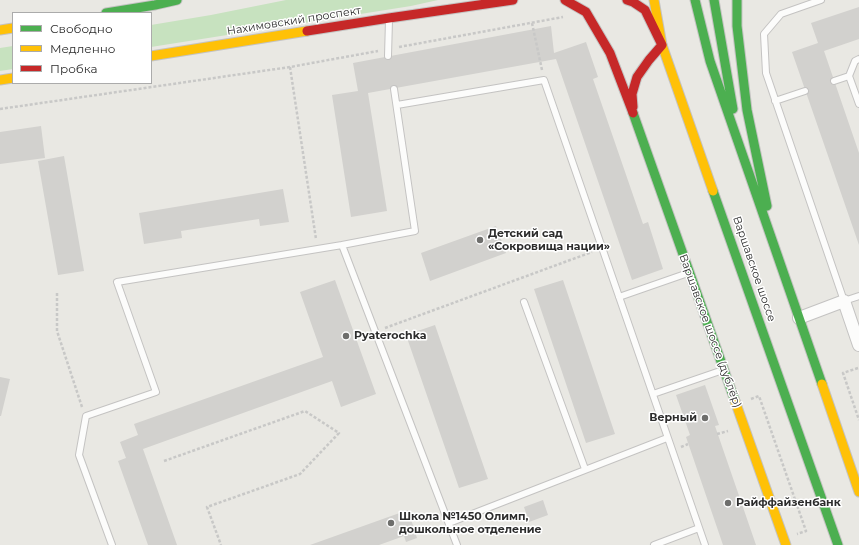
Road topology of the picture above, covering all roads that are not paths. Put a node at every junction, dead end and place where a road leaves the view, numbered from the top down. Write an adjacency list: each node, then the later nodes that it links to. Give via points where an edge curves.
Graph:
1 (177, 0): 10 (main road)
2 (513, 0): 11 (main road, Нахимовский проспект)
3 (565, 0): 27 (main road, Варшавское шоссе (дублёр), via 586,12 610,54)
4 (627, 0): 14 (main road, via 645,10)
5 (654, 0): 14 (main road, Варшавское шоссе)
6 (696, 0): 28 (main road, via 710,61)
7 (714, 0): 28 (main road)
8 (737, 0): 30 (main road, via 737,26 748,110)
9 (821, 0): 24 (lane, via 781,14 764,34 766,73)
10 (112, 12)
11 (389, 18): 15 (main road, Нахимовский проспект); 16 (lane)
12 (12, 28): 13 (main road)
13 (0, 30)
14 (662, 45): 27 (main road, Варшавское шоссе (дублёр), via 637,77 632,94); 50 (main road, Варшавское шоссе)
15 (152, 56)
16 (388, 56)
17 (859, 59): 18 (lane, via 855,61)
18 (849, 76): 21 (lane); 25 (lane)
19 (12, 78): 20 (main road)
20 (0, 80)
21 (834, 81)
22 (394, 89): 26 (lane)
23 (805, 91): 24 (lane)
24 (775, 101): 34 (lane)
25 (859, 104)
26 (397, 105): 29 (lane, via 415,231); 33 (lane, via 544,80)
27 (634, 117): 31 (main road, Варшавское шоссе (дублёр))
28 (739, 143): 30 (main road)
29 (342, 245): 43 (lane); 45 (lane, via 117,282 156,392 86,416 79,455)
30 (776, 252): 36 (main road)
31 (689, 273): 33 (lane); 38 (main road, Варшавское шоссе (дублёр))
32 (859, 296): 34 (lane)
33 (619, 297): 39 (lane)
34 (844, 301): 36 (street); 37 (street)
35 (524, 302): 41 (lane)
36 (799, 318): 42 (main road)
37 (859, 345)
38 (724, 370): 39 (lane); 49 (main road, Варшавское шоссе (дублёр))
39 (653, 394): 40 (lane)
40 (667, 438): 41 (lane); 44 (lane)
41 (585, 470): 43 (lane)
42 (859, 492)
43 (449, 523): 46 (lane)
44 (699, 528): 47 (lane); 48 (lane)
45 (112, 545)
46 (457, 545)
47 (654, 545)
48 (704, 545)
49 (786, 545)
50 (838, 545)

